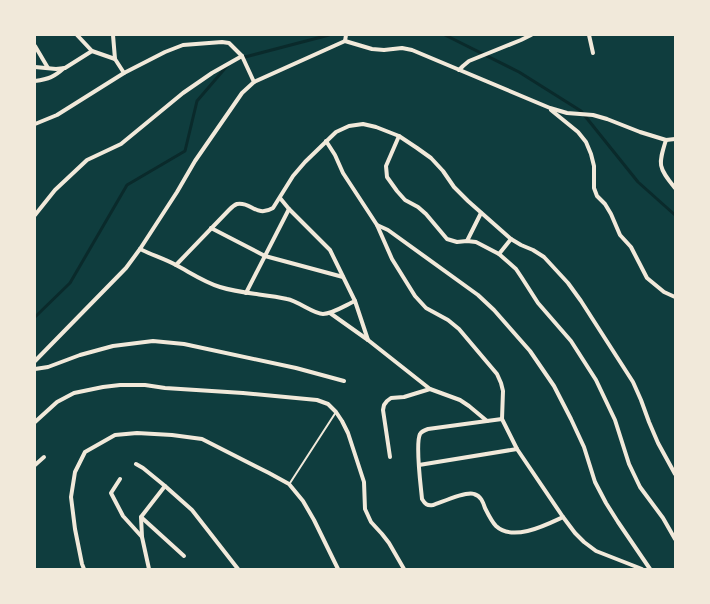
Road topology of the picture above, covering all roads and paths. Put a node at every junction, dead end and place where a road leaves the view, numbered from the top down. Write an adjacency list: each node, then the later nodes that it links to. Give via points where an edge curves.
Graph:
1 (77, 35): 8 (street)
2 (113, 35): 11 (street)
3 (346, 35): 6 (street)
4 (531, 35): 15 (street, via 469,61)
5 (589, 35): 9 (street)
6 (345, 41): 15 (street, via 372,49 412,50); 18 (street)
7 (35, 46): 13 (street)
8 (92, 51): 11 (street); 14 (street)
9 (593, 53)
10 (242, 56): 16 (street, via 229,43 183,45); 18 (street); 29 (street, via 189,89 121,144 86,160 55,190)
11 (115, 59): 16 (street)
12 (35, 67): 13 (street)
13 (48, 68): 14 (street)
14 (65, 68): 17 (street, via 45,80)
15 (459, 70): 19 (street)
16 (124, 73): 20 (street, via 57,115)
17 (35, 81)
18 (254, 82): 34 (street, via 242,93 195,161)
19 (550, 108): 23 (street, via 607,119); 40 (street, via 586,142 594,166 594,188 597,196 612,214 620,235 630,247 647,278 664,292)
20 (35, 124)
21 (399, 136): 24 (street, via 363,124 349,126 336,132); 28 (street, via 431,158 454,187); 33 (street, via 386,166 388,176 397,191 405,200 426,214 448,239 457,242)
22 (675, 139): 23 (street)
23 (666, 140): 25 (street, via 661,165 664,174)
24 (326, 141): 26 (street, via 293,176); 30 (street, via 343,173)
25 (675, 188)
26 (280, 198): 27 (street); 31 (street, via 273,208 261,212 236,204)
27 (289, 210): 36 (street); 38 (street, via 330,250)
28 (481, 213): 32 (street); 33 (street)
29 (35, 215)
30 (377, 225): 49 (street, via 392,259 415,296 426,308 459,329 497,374 503,391); 73 (street, via 388,230 478,295 530,351 554,386 571,419 584,447 595,482 606,503)
31 (211, 228): 36 (street); 37 (street)
32 (510, 239): 35 (street); 58 (street, via 544,257 581,301 632,382 655,436)
33 (467, 241): 35 (street, via 476,242)
34 (140, 250): 37 (street); 44 (street, via 126,268)
35 (499, 254): 65 (street, via 516,269 538,303 571,341 596,380 615,420 629,464 640,487)
36 (265, 256): 38 (street); 39 (street)
37 (176, 265): 39 (street, via 221,288)
38 (343, 277): 41 (street)
39 (246, 293): 42 (street, via 287,299 322,314)
40 (675, 297)
41 (355, 301): 42 (street); 43 (street)
42 (330, 313): 43 (street)
43 (368, 340): 47 (street)
44 (35, 361)
45 (35, 369): 46 (street, via 113,346 153,341 199,347)
46 (344, 381)
47 (430, 388): 50 (street, via 460,400); 54 (street, via 404,397 392,398 384,405)
48 (336, 412): 51 (street, via 328,404 318,400 120,385 74,393 57,402); 60 (lane); 71 (street, via 348,433 364,482 365,509 371,522 382,534)
49 (502, 419): 50 (street); 52 (street)
50 (487, 421): 57 (street, via 424,431 419,440)
51 (35, 422)
52 (517, 449): 57 (street); 63 (street)
53 (44, 457): 56 (street)
54 (390, 457)
55 (136, 464): 61 (street)
56 (35, 465)
57 (419, 465): 63 (street, via 422,499 429,506 473,493 479,496 497,527 508,532 533,530)
58 (675, 474)
59 (120, 479): 64 (street, via 111,493 123,516)
60 (289, 484): 67 (street, via 202,439 137,433 115,435 85,452 75,472 71,497); 70 (street, via 314,520)
61 (165, 486): 62 (street); 69 (street, via 192,510)
62 (141, 517): 64 (street); 66 (street)
63 (564, 517): 72 (street, via 584,542 596,551)
64 (142, 537): 68 (street)
65 (675, 539)
66 (184, 556)
67 (84, 569)
68 (149, 569)
69 (238, 569)
70 (338, 569)
71 (404, 569)
72 (642, 569)
73 (650, 569)

